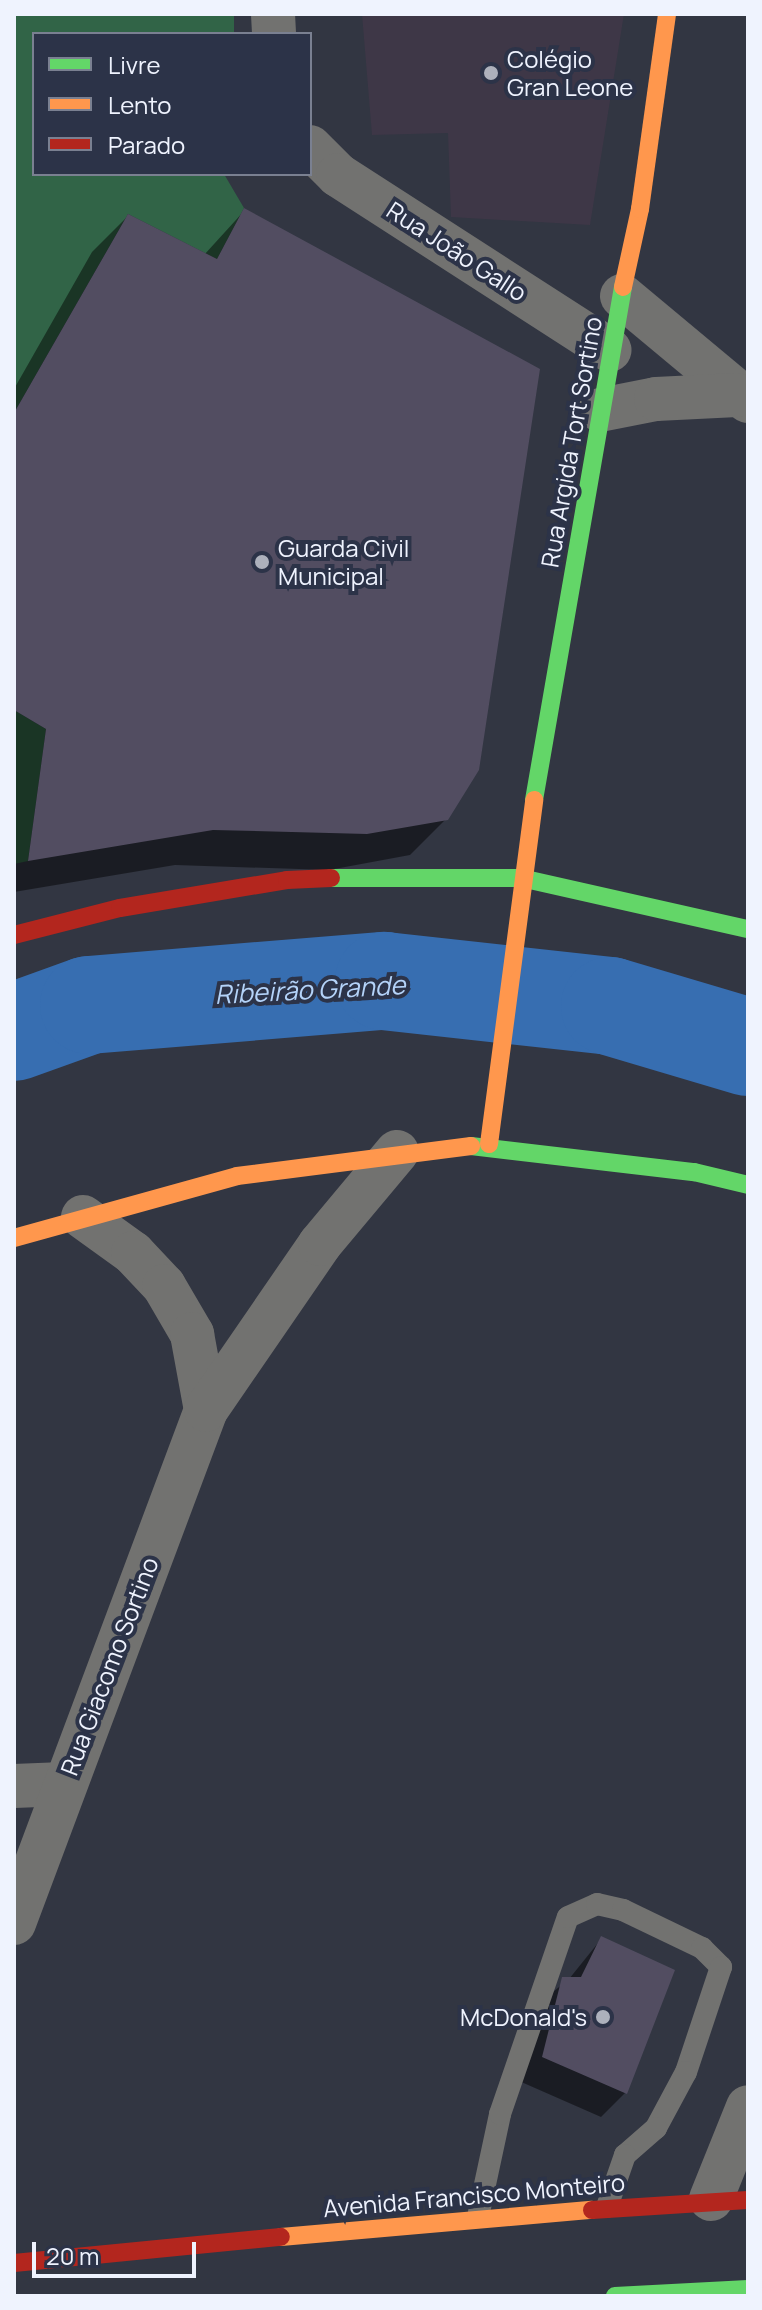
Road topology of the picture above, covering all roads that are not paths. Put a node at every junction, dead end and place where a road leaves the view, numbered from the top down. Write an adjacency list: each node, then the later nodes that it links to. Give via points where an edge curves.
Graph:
1 (667, 14): 3 (main road, Rua Argida Tort Sortino, via 640,209)
2 (312, 149): 4 (street, Rua João Gallo, via 338,175)
3 (622, 296): 4 (main road, Rua Argida Tort Sortino); 5 (street)
4 (610, 350): 6 (main road, Rua Argida Tort Sortino)
5 (743, 398): 6 (street, via 670,397)
6 (600, 410): 7 (main road, Rua Argida Tort Sortino)
7 (521, 878): 8 (main road); 9 (main road, via 287,880 120,908); 10 (main road, Rua Argida Tort Sortino)
8 (748, 929)
9 (14, 935)
10 (489, 1144): 11 (main road); 12 (main road, via 694,1172)
11 (397, 1152): 13 (main road, via 237,1176); 15 (street, Rua Giacomo Sortino, via 320,1244)
12 (748, 1185)
13 (83, 1217): 14 (main road); 15 (street, via 133,1253 164,1286 192,1334)
14 (14, 1238)
15 (206, 1410): 16 (street, Rua Giacomo Sortino)
16 (64, 1784): 17 (street); 18 (street, Rua Giacomo Sortino)
17 (14, 1786)
18 (14, 1923)
19 (748, 2107): 20 (street)
20 (730, 2199): 21 (main road, Avenida Francisco Monteiro)
21 (607, 2207): 22 (main road, Avenida Francisco Monteiro); 22 (lane, via 625,2155 656,2128 686,2072 721,1967 702,1948 623,1910 597,1904 568,1917 500,2114)
22 (478, 2217): 23 (main road, Avenida Francisco Monteiro)
23 (14, 2263)
24 (748, 2289): 25 (main road)
25 (624, 2296)

